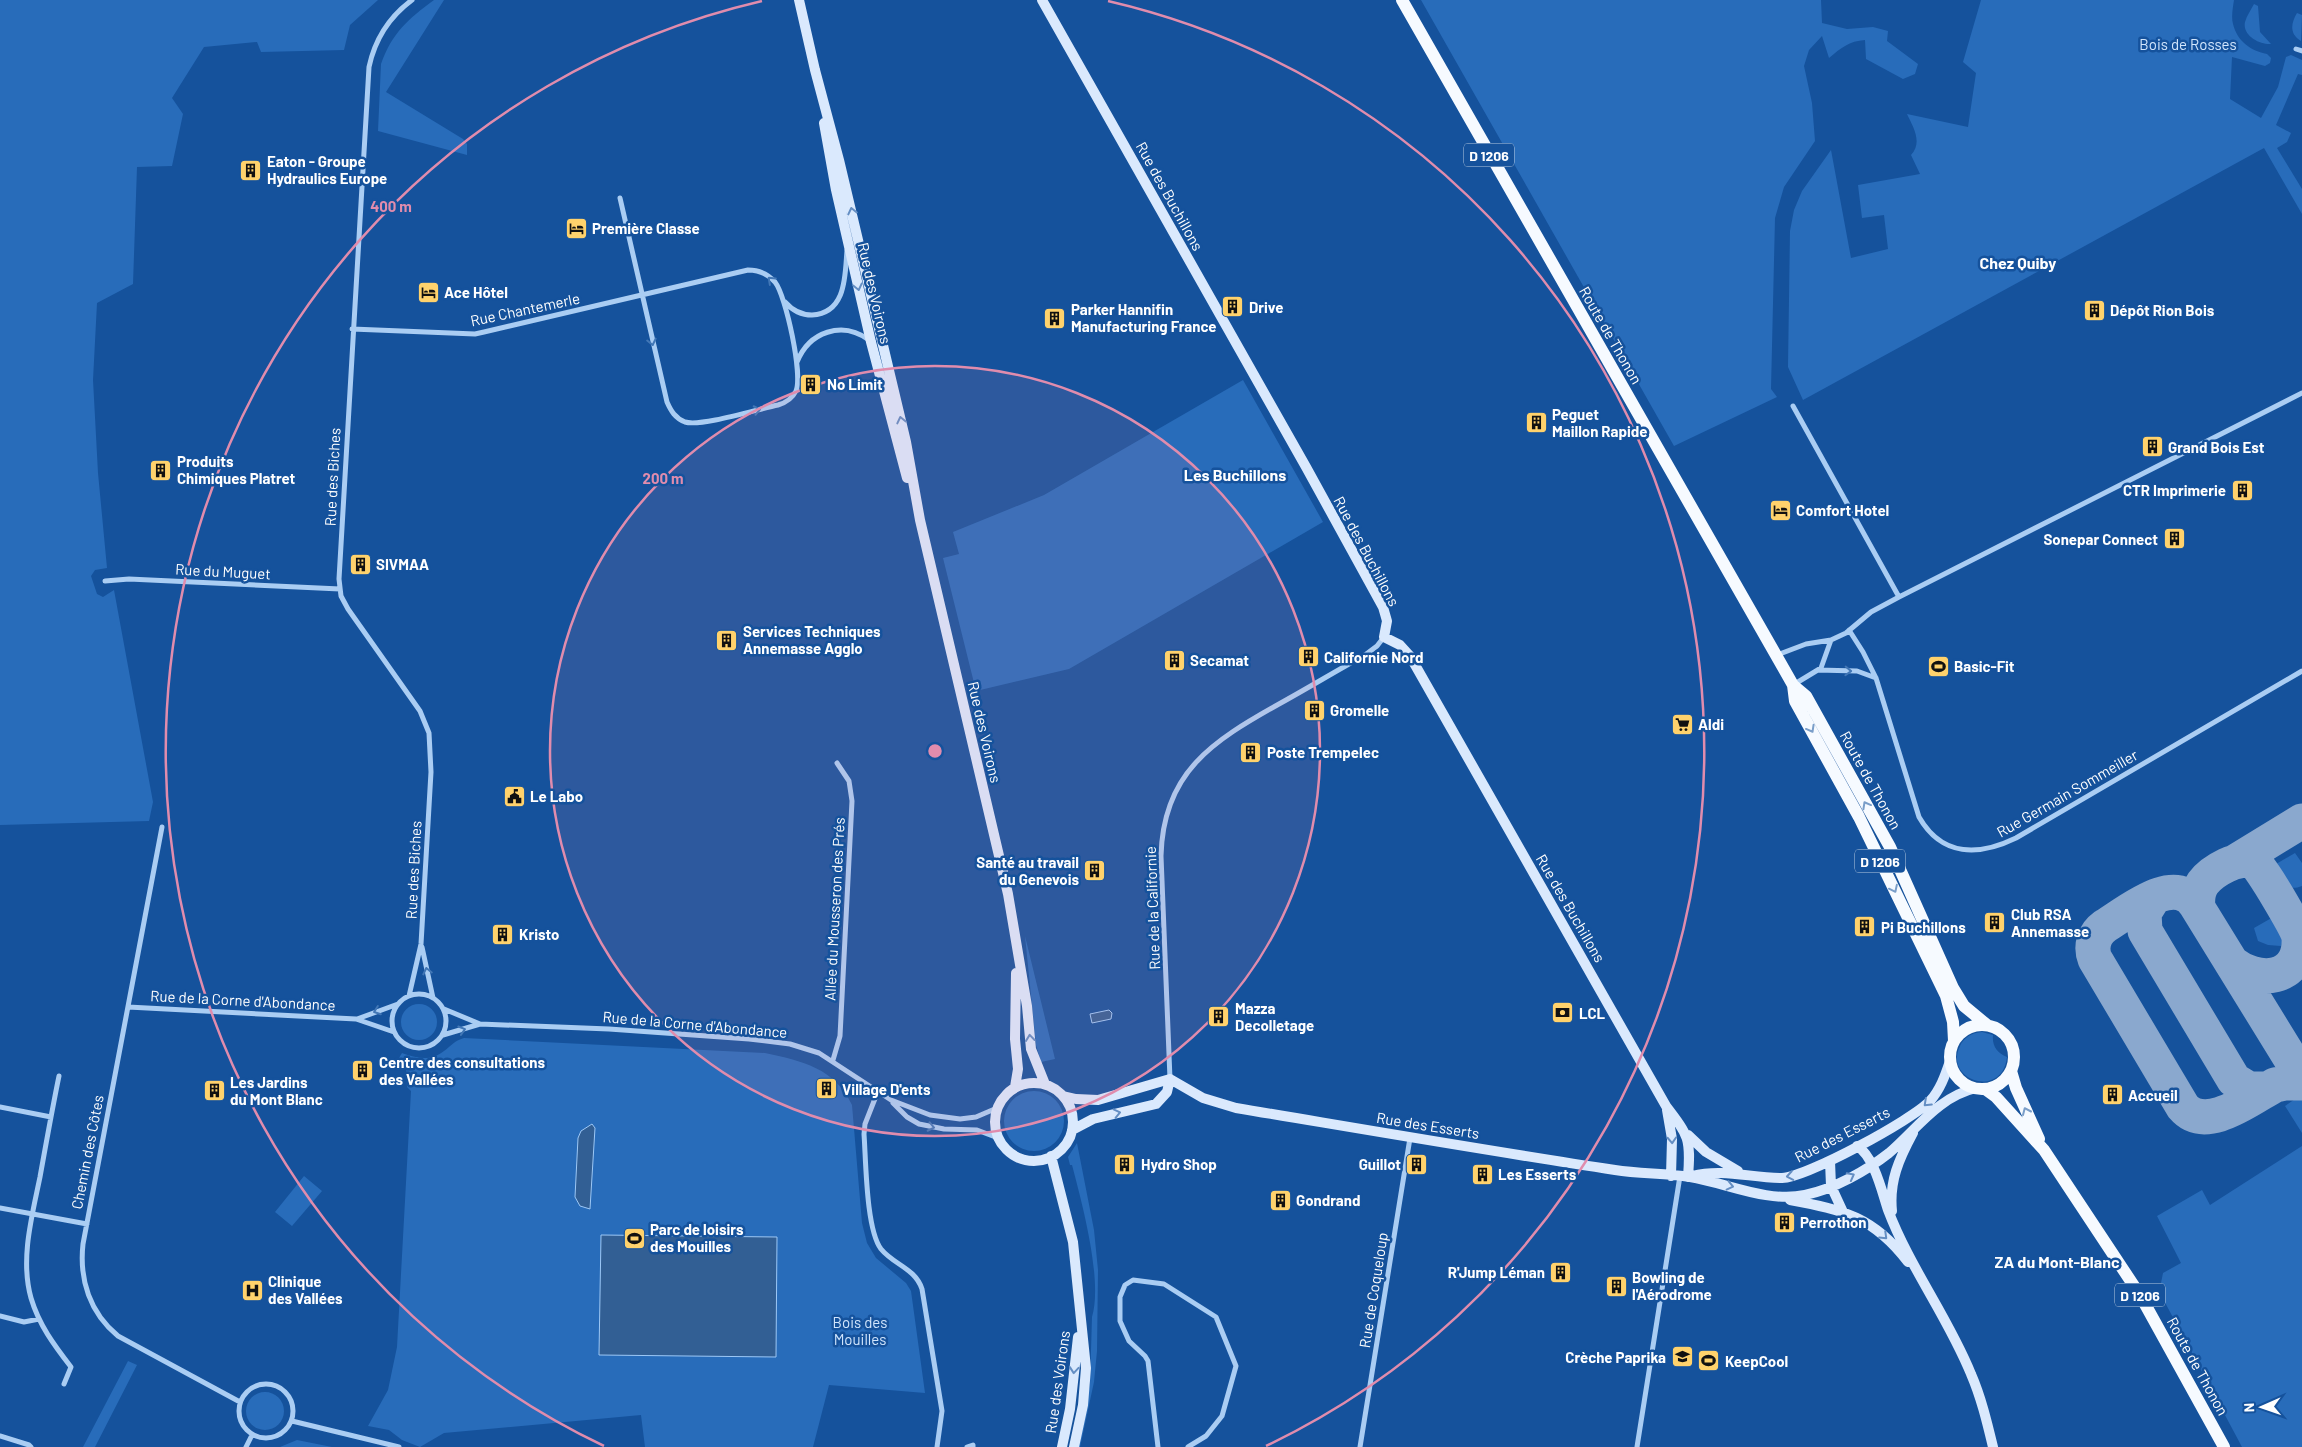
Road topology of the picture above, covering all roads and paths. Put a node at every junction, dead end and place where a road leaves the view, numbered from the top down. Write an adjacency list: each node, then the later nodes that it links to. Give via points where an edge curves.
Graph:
1 (412, 0): 12 (street, Rue des Biches, via 383,29 371,60)
2 (798, 0): 7 (street, Rue des Voirons)
3 (1042, 0): 22 (street, Rue des Buchillons, via 1383,607 1387,621)
4 (1402, 0): 24 (main road, Route de Thonon / D 1206)
5 (2296, 49): 6 (street)
6 (2302, 51)
7 (815, 70): 9 (street, Rue des Voirons); 17 (street, Rue des Voirons, one-way to 7, via 906,442)
8 (620, 198): 10 (street, Rue Chantemerle)
9 (847, 239): 11 (street, Rue Chantemerle, via 844,282 836,304 822,313 806,314 796,311); 13 (street, Rue des Voirons, one-way to 13)
10 (641, 295): 11 (street, Rue Chantemerle, one-way to 10, via 772,279 752,270); 12 (street, Rue Chantemerle, via 475,334); 14 (street, Rue Chantemerle, one-way to 14, via 667,402 674,415 684,421 700,423 784,403 796,391)
11 (784, 300): 14 (street, Rue Chantemerle)
12 (352, 329): 19 (street, Rue des Biches)
13 (871, 342): 14 (street, Rue Chantemerle, via 850,331 828,331 806,345); 17 (street, Rue des Voirons)
14 (797, 363)
15 (2302, 393): 20 (street)
16 (1793, 406): 20 (street)
17 (920, 520): 32 (street, Rue des Voirons, via 1006,884)
18 (105, 580): 19 (street, Rue du Muguet)
19 (340, 589): 31 (street, Rue des Biches, via 355,621 428,726 431,763)
20 (1899, 597): 21 (street, via 1871,612)
21 (1849, 630): 23 (street); 27 (street, Rue Germain Sommeiller)
22 (1384, 637): 48 (street, Rue de la Californie, via 1365,655 1222,737 1193,766 1174,796 1164,825 1161,856); 55 (street, Rue des Buchillons, via 1403,647 1418,670)
23 (1831, 640): 24 (street, via 1806,644); 25 (street, via 1823,665)
24 (1776, 655): 28 (main road, Route de Thonon / D 1206)
25 (1818, 670): 27 (street, one-way to 27, via 1857,671); 28 (street)
26 (2302, 671): 27 (street, Rue Germain Sommeiller, via 2016,838 1995,848 1977,851 1948,845 1922,822)
27 (1876, 678)
28 (1793, 685): 40 (main road, Route de Thonon / D 1206, one-way to 28, via 1964,1006 1953,988 1886,840 1806,696); 43 (main road, Route de Thonon / D 1206, one-way to 43, via 1795,702 1858,817 1946,996)
29 (836, 763): 44 (street, Allée du Mousseron des Prés, via 849,781 852,801 840,1036)
30 (162, 827): 36 (street, Chemin des Côtes)
31 (421, 944): 33 (street, Rue des Biches); 34 (street, Rue des Biches, one-way to 31)
32 (1016, 952): 49 (street, Rue des Voirons, one-way to 32, via 1031,1049 1027,1006); 50 (street, Rue des Voirons, via 1018,1069)
33 (409, 996): 34 (street, via 422,994); 35 (street)
34 (433, 998): 37 (street)
35 (398, 1004): 38 (street, Rue de la Corne d'Abondance, one-way to 38); 41 (street, via 393,1016)
36 (128, 1007): 38 (street, Rue de la Corne d'Abondance); 77 (street, Chemin des Côtes)
37 (444, 1009): 39 (street, Rue de la Corne d'Abondance); 42 (street, via 447,1025)
38 (356, 1019): 41 (street, Rue de la Corne d'Abondance)
39 (480, 1024): 42 (street, Rue de la Corne d'Abondance, one-way to 39); 44 (street, Rue de la Corne d'Abondance, via 758,1040 803,1047)
40 (1987, 1025): 43 (main road, via 1968,1028); 46 (main road, via 1999,1029 2010,1042 2014,1058)
41 (394, 1032): 42 (street, via 402,1042 417,1049 432,1046)
42 (443, 1036)
43 (1954, 1041): 45 (main road)
44 (833, 1060): 52 (street, Rue de la Corne d'Abondance)
45 (1950, 1061): 51 (main road, via 1959,1079); 64 (street, Rue des Esserts, one-way to 64, via 1940,1086 1927,1104)
46 (2011, 1071): 51 (main road, via 1999,1084); 65 (main road, Route de Thonon / D 1206, one-way to 46)
47 (59, 1076): 58 (street)
48 (1170, 1079): 53 (street, via 1092,1101); 60 (street, one-way to 48, via 1093,1119 1156,1104 1167,1092); 62 (street, Rue des Esserts, via 1220,1105)
49 (1045, 1084): 50 (street, via 1027,1083); 53 (street)
50 (1015, 1087): 57 (street)
51 (1980, 1089): 59 (street, Rue des Esserts, via 1951,1097); 65 (main road, Route de Thonon / D 1206, via 1999,1100)
52 (878, 1091): 54 (street, Rue de la Corne d'Abondance); 92 (street, via 864,1129 871,1222 882,1250 919,1281 942,1421)
53 (1063, 1096): 60 (street, via 1072,1112)
54 (891, 1100): 57 (street, Rue de la Corne d'Abondance, via 930,1115 950,1118 976,1116); 63 (street, Rue de la Corne d'Abondance, one-way to 63, via 919,1124 977,1130)
55 (1666, 1106): 61 (street, Rue des Buchillons); 70 (street, Rue des Buchillons, one-way to 70)
56 (0, 1107): 58 (street)
57 (997, 1108): 63 (street)
58 (51, 1117): 75 (street)
59 (1918, 1126): 68 (street, Rue des Esserts); 76 (street, via 1895,1172 1892,1189)
60 (1072, 1130): 66 (street, via 1067,1142)
61 (1687, 1134): 69 (street, Rue des Buchillons, via 1713,1158); 70 (street, via 1690,1146)
62 (1410, 1137): 70 (street, Rue des Esserts, via 1618,1171); 99 (street, Rue de Coqueloup)
63 (998, 1138): 66 (street, via 1016,1157 1034,1160)
64 (1857, 1146): 67 (street, Rue des Esserts); 68 (street, via 1865,1152)
65 (2044, 1150): 102 (main road, Route de Thonon / D 1206, via 2140,1295)
66 (1051, 1156): 81 (street, Rue des Voirons, via 1074,1242)
67 (1830, 1161): 69 (street, Rue des Esserts, one-way to 69, via 1783,1178); 71 (street)
68 (1871, 1165): 71 (street, Rue des Esserts, one-way to 68); 76 (street)
69 (1746, 1175): 70 (street, Rue des Esserts, via 1712,1172)
70 (1680, 1176): 72 (street, Rue des Esserts, one-way to 72); 100 (street)
71 (1831, 1186): 72 (street, Rue des Esserts, via 1802,1196); 74 (street)
72 (1772, 1196): 74 (street)
73 (0, 1208): 75 (street)
74 (1843, 1212): 78 (street, one-way to 78, via 1876,1228 1896,1247)
75 (33, 1215): 77 (street); 80 (street, via 27,1271)
76 (1894, 1222): 78 (street)
77 (87, 1224): 83 (street, Chemin des Côtes, via 82,1251 84,1278 92,1304 104,1323 123,1340)
78 (1919, 1277): 101 (street, via 1964,1357)
79 (0, 1316): 80 (street, via 24,1322)
80 (39, 1319): 82 (street, via 47,1336 71,1367)
81 (1080, 1321): 95 (street, Rue des Voirons, one-way to 95, via 1069,1416); 96 (street, Rue des Voirons, via 1086,1368)
82 (64, 1384)
83 (240, 1402): 84 (street, via 254,1386 275,1385 290,1398); 85 (street, via 240,1419)
84 (292, 1420): 85 (street, via 275,1437 263,1438); 91 (street)
85 (252, 1434): 90 (street)
86 (0, 1436): 87 (street)
87 (19, 1442): 88 (street); 89 (street)
88 (13, 1447)
89 (31, 1447)
90 (246, 1447)
91 (399, 1447)
92 (937, 1447)
93 (967, 1447): 94 (street)
94 (973, 1447)
95 (1062, 1447)
96 (1074, 1447)
97 (1158, 1447): 98 (street, via 1148,1361 1129,1341 1120,1321 1120,1297 1125,1285 1133,1280 1164,1284 1216,1317 1236,1366 1222,1416 1206,1436)
98 (1188, 1447)
99 (1360, 1447)
100 (1637, 1447)
101 (1993, 1447)
102 (2224, 1447)

